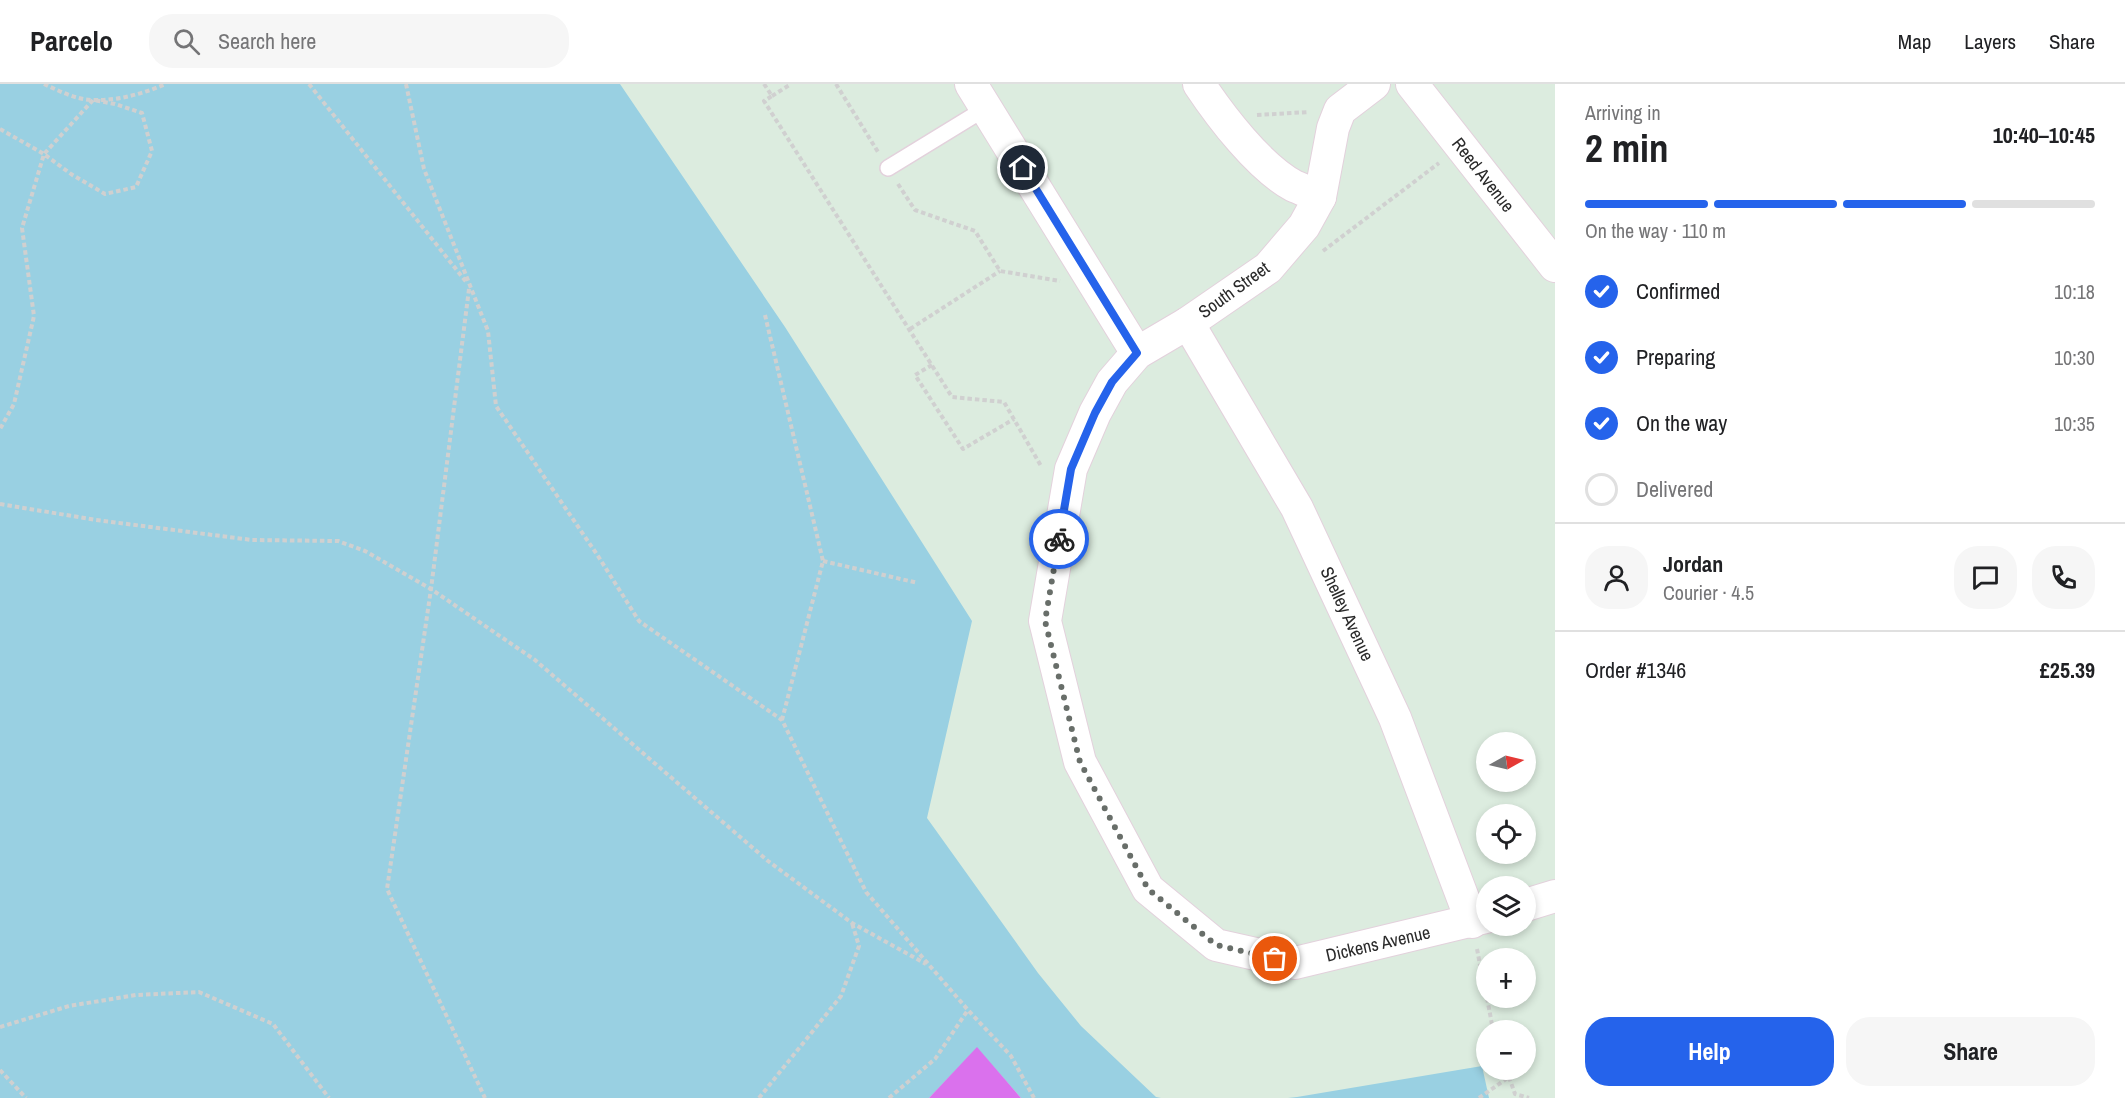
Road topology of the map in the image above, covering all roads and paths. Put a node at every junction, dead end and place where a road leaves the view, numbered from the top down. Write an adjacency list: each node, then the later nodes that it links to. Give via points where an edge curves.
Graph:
1 (44, 84): 13 (path)
2 (166, 84): 13 (path, via 140,95)
3 (309, 84): 24 (path)
4 (406, 84): 24 (path, via 424,169)
5 (764, 84): 11 (path)
6 (791, 84): 11 (path)
7 (836, 84): 19 (path)
8 (1199, 84): 15 (street)
9 (1374, 84): 14 (street)
10 (1412, 84): 17 (street, Reed Avenue)
11 (771, 96): 28 (path, via 764,101)
12 (979, 96): 19 (lane); 25 (street)
13 (93, 100): 18 (path); 18 (path, via 142,113 152,151 136,187 105,194)
14 (1340, 110): 15 (path); 20 (street, South Street)
15 (1221, 116): 20 (street, via 1270,167 1292,185)
16 (0, 129): 18 (path)
17 (1461, 147): 21 (path); 22 (street, Reed Avenue)
18 (44, 154): 32 (path, via 22,228 34,316 14,404)
19 (888, 168): 23 (path, via 915,210 975,231)
20 (1320, 197): 27 (street, South Street, via 1304,226 1268,268)
21 (1314, 258)
22 (1555, 266)
23 (1000, 271): 25 (path); 28 (path)
24 (470, 286): 37 (path); 38 (path, via 488,331 496,406 639,621)
25 (1096, 288): 29 (street)
26 (765, 315): 35 (path)
27 (1188, 323): 29 (street, South Street); 41 (street, Shelley Avenue, via 1297,507 1395,718)
28 (910, 330): 30 (path)
29 (1137, 353): 42 (street, Dickens Avenue, via 1112,382 1071,469 1045,621 1080,762 1148,889 1216,945 1295,963)
30 (932, 365): 31 (path, via 952,397 1004,402); 31 (path, via 915,375 963,449)
31 (1014, 419): 33 (path)
32 (0, 429)
33 (1042, 467)
34 (0, 504): 37 (path, via 252,540 338,541 365,551)
35 (823, 561): 36 (path); 38 (path)
36 (918, 583)
37 (431, 589): 43 (path, via 535,660 768,861); 53 (path, via 387,889)
38 (782, 720): 44 (path, via 866,892)
39 (1555, 896): 40 (street)
40 (1536, 902)
41 (1476, 913)
42 (1476, 921)
43 (852, 923): 44 (path); 54 (path, via 859,946 842,996)
44 (929, 966): 45 (path)
45 (968, 1010): 55 (path, via 936,1059); 56 (path, via 1011,1056)
46 (0, 1027): 52 (path, via 69,1005 136,994 199,992 273,1024)
47 (0, 1070): 51 (path)
48 (1505, 1080): 57 (path)
49 (1510, 1080): 50 (path)
50 (1515, 1096): 58 (path)
51 (26, 1098)
52 (329, 1098)
53 (485, 1098)
54 (759, 1098)
55 (889, 1098)
56 (1034, 1098)
57 (1479, 1098)
58 (1529, 1098)

